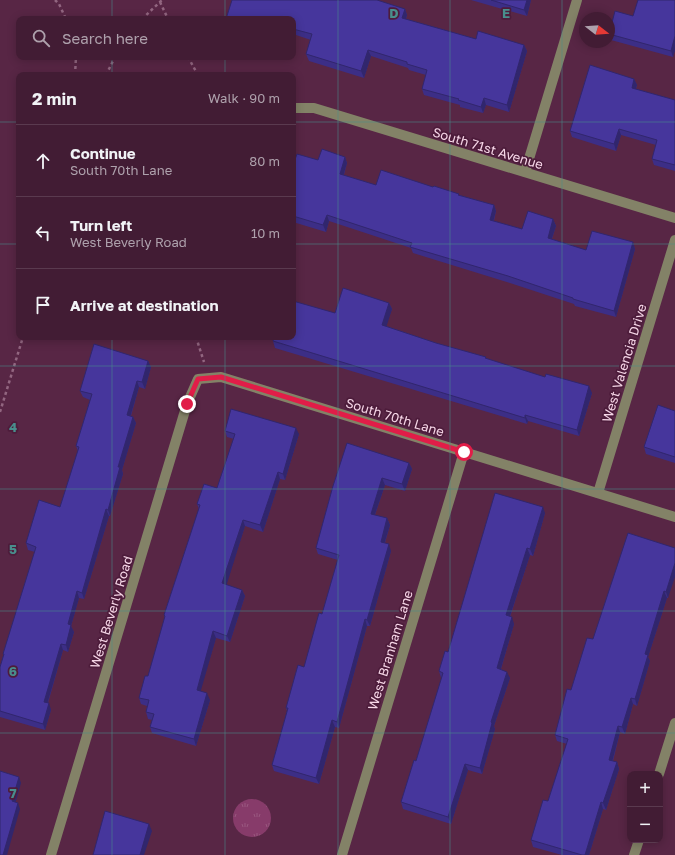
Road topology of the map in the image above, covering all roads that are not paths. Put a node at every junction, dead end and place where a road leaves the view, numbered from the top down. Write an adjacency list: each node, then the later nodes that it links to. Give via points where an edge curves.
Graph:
1 (578, 0): 3 (street)
2 (296, 108): 3 (street, South 71st Avenue, via 314,108)
3 (525, 172): 4 (street, South 71st Avenue)
4 (675, 218)
5 (675, 240): 8 (street, West Valencia Drive)
6 (198, 379): 7 (street, South 70th Lane, via 221,377); 13 (street, West Beverly Road, via 187,404)
7 (464, 452): 8 (street, South 70th Lane); 14 (street, West Branham Lane)
8 (598, 493): 9 (street, South 70th Lane)
9 (675, 517)
10 (675, 723): 11 (street)
11 (660, 771)
12 (638, 843): 15 (street)
13 (51, 855)
14 (342, 855)
15 (634, 855)

